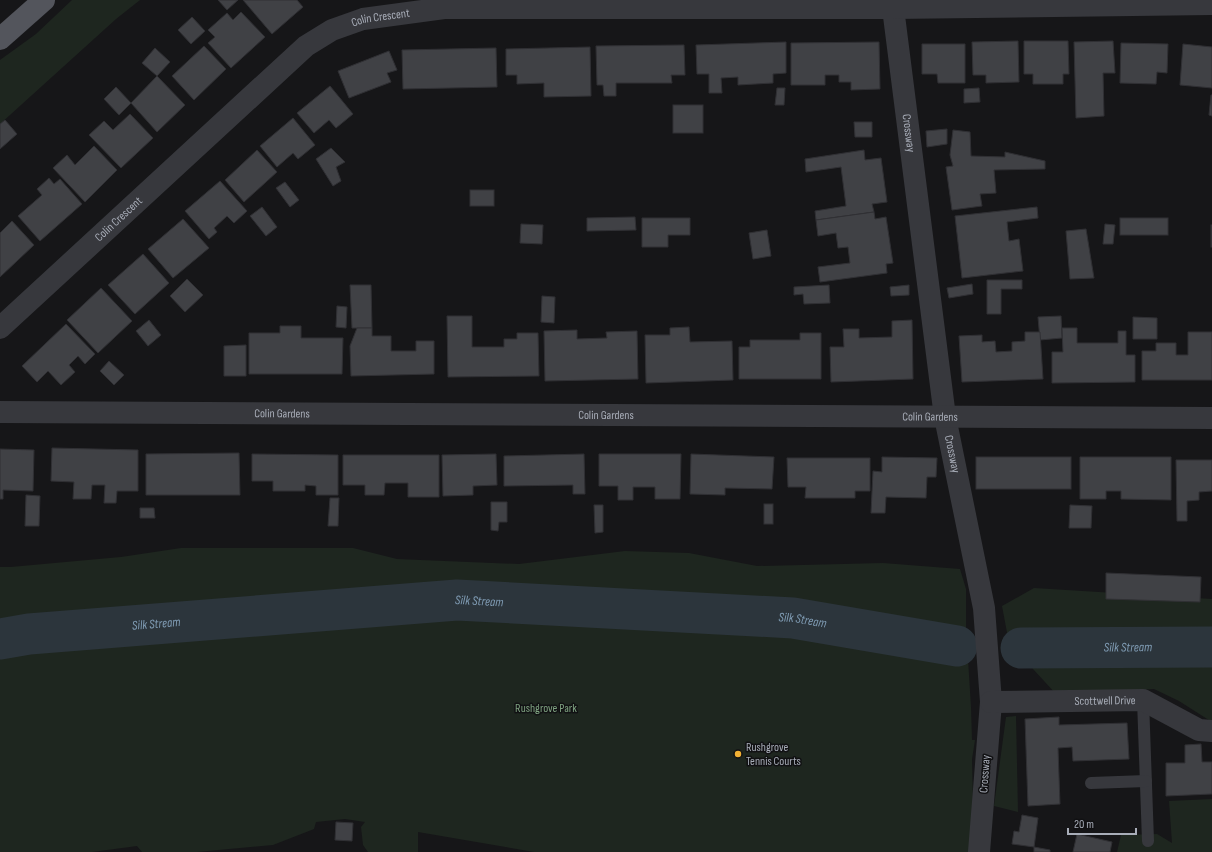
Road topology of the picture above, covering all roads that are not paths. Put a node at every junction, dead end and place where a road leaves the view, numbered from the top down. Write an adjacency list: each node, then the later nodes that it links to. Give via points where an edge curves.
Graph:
1 (31, 0): 5 (main road)
2 (44, 0): 6 (main road)
3 (1212, 4): 4 (street, Colin Crescent)
4 (893, 8): 7 (street, Colin Crescent, via 444,8 363,19 332,30 306,46); 9 (street, Crossway)
5 (0, 34)
6 (0, 39)
7 (0, 328)
8 (1, 411): 9 (street, Colin Gardens)
9 (945, 417): 10 (street, Colin Gardens); 11 (street, Crossway, via 984,608)
10 (1212, 418)
11 (990, 694): 12 (street, Scottwell Drive); 17 (street, Crossway)
12 (1143, 700): 13 (street, Scottwell Drive, via 1200,730); 14 (lane)
13 (1212, 731)
14 (1146, 781): 15 (lane); 16 (lane)
15 (1091, 783)
16 (1148, 841)
17 (979, 852)

